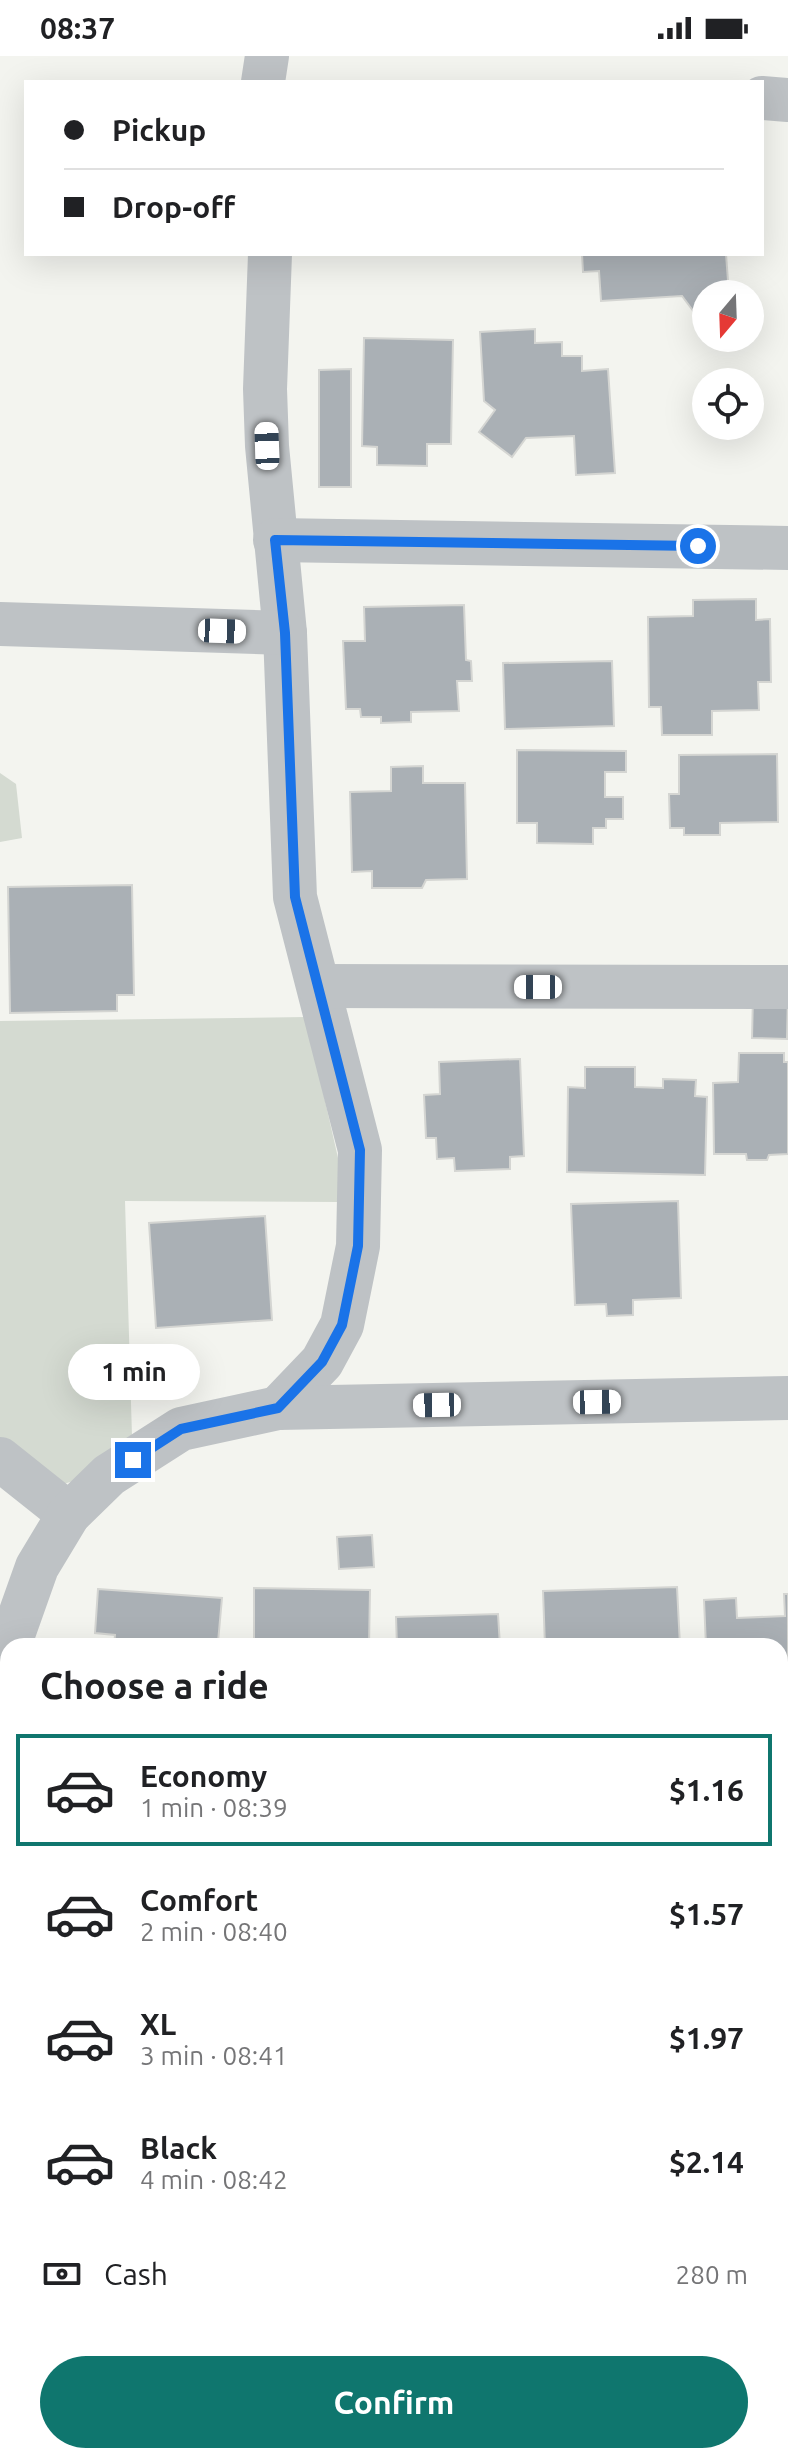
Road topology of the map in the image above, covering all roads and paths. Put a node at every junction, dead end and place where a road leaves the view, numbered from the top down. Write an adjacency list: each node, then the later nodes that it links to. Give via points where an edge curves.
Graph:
1 (267, 56): 2 (street)
2 (263, 80)
3 (764, 98): 4 (street)
4 (788, 100)
5 (270, 256): 6 (street, via 265,389)
6 (275, 540): 7 (street); 9 (street)
7 (788, 548)
8 (0, 624): 9 (street)
9 (285, 633): 10 (street, via 295,897)
10 (319, 986): 11 (street); 13 (street, via 360,1150 358,1246 342,1325 322,1362)
11 (788, 987)
12 (788, 1398): 13 (street)
13 (278, 1408): 15 (street, via 181,1429 109,1475)
14 (0, 1459): 15 (street)
15 (69, 1514): 16 (street, via 37,1567)
16 (12, 1638)

